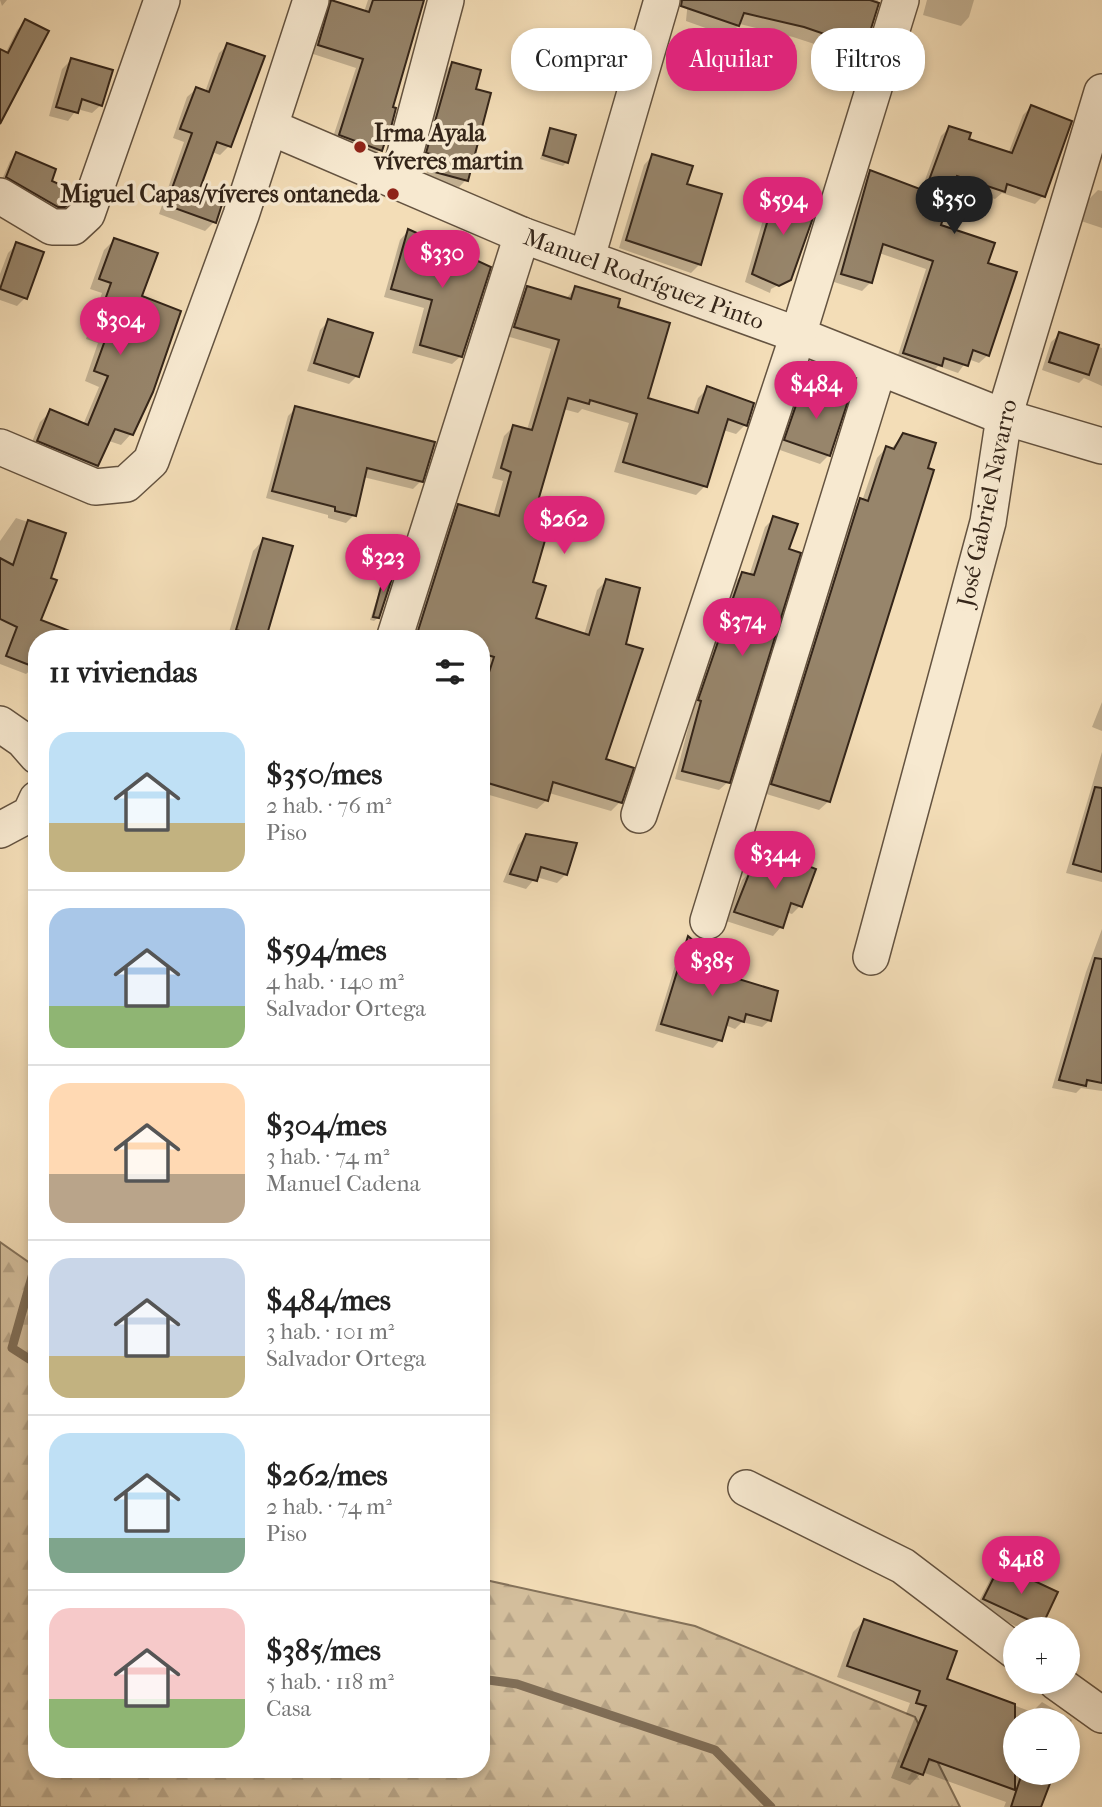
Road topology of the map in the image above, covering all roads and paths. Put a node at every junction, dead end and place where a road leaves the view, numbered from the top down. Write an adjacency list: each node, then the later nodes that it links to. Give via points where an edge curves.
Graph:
1 (162, 0): 9 (street, via 87,214 72,227 51,227)
2 (311, 0): 7 (street)
3 (446, 0): 8 (street)
4 (662, 0): 11 (street)
5 (901, 0): 12 (street)
6 (1102, 92): 14 (street, José Gabriel Navarro)
7 (270, 127): 8 (street, Manuel Rodríguez Pinto); 16 (street, via 151,461 126,484 95,487)
8 (398, 180): 10 (street, Manuel Rodríguez Pinto)
9 (0, 196)
10 (523, 235): 11 (street, Manuel Rodríguez Pinto); 17 (street)
11 (587, 257): 12 (street, Manuel Rodríguez Pinto)
12 (798, 335): 13 (street, Manuel Rodríguez Pinto); 21 (street)
13 (878, 370): 14 (street, Manuel Rodríguez Pinto); 23 (street)
14 (1004, 416): 15 (street, Manuel Rodríguez Pinto); 24 (street, José Gabriel Navarro, via 988,522)
15 (1102, 446)
16 (0, 447)
17 (397, 630)
18 (0, 724): 19 (street)
19 (28, 746)
20 (28, 815): 22 (street)
21 (639, 815)
22 (0, 830)
23 (708, 921)
24 (871, 957)
25 (746, 1488): 26 (street, via 902,1566)
26 (1003, 1642)
27 (1073, 1694): 28 (street)
28 (1102, 1715)

